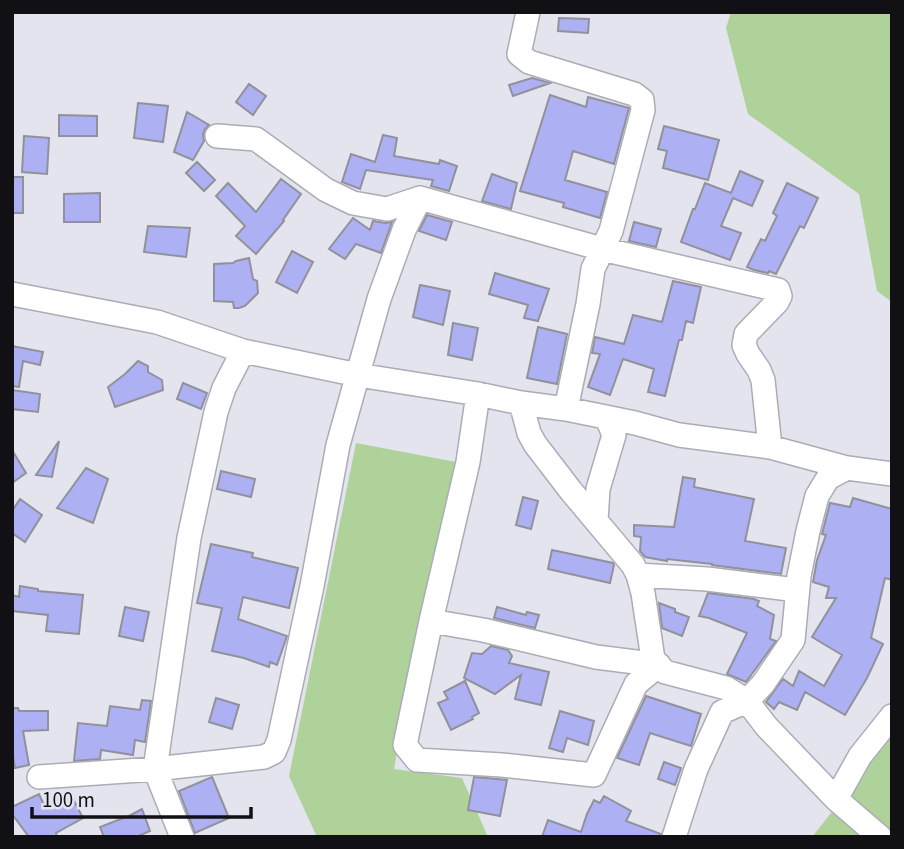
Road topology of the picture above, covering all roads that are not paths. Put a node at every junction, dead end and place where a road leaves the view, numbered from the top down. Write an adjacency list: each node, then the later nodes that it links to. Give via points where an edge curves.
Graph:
1 (528, 12): 4 (street, via 519,54 528,62 642,100 611,232)
2 (217, 136): 3 (street, via 256,139 326,190 353,203 387,209)
3 (420, 198): 4 (street); 7 (street, via 382,288)
4 (602, 249): 10 (street, via 593,269); 12 (street, via 778,290 777,302 746,334 744,345 760,370)
5 (12, 294): 6 (street, via 157,322)
6 (243, 351): 7 (street); 22 (street, via 216,412 189,538)
7 (358, 374): 8 (street); 22 (street, via 338,444 274,752 264,757)
8 (478, 394): 9 (street); 18 (street, via 468,462)
9 (521, 403): 10 (street); 15 (street, via 534,444)
10 (566, 409): 11 (street)
11 (607, 418): 12 (street, via 679,436); 15 (street, via 614,435 598,489)
12 (770, 447): 13 (street)
13 (847, 468): 14 (street); 17 (street, via 828,478 817,496)
14 (892, 474)
15 (596, 520): 16 (street)
16 (638, 575): 17 (street); 19 (street, via 653,659)
17 (797, 590): 20 (street, via 793,640)
18 (431, 621): 19 (street, via 596,657); 19 (street, via 405,745 417,760 594,775 636,684)
19 (659, 665): 20 (street, via 665,672 726,688)
20 (747, 701): 24 (street); 26 (street, via 722,712 696,769)
21 (892, 716): 24 (street, via 860,756)
22 (156, 769): 23 (street); 25 (street)
23 (39, 777)
24 (836, 799): 27 (street)
25 (182, 837)
26 (674, 837)
27 (880, 837)

